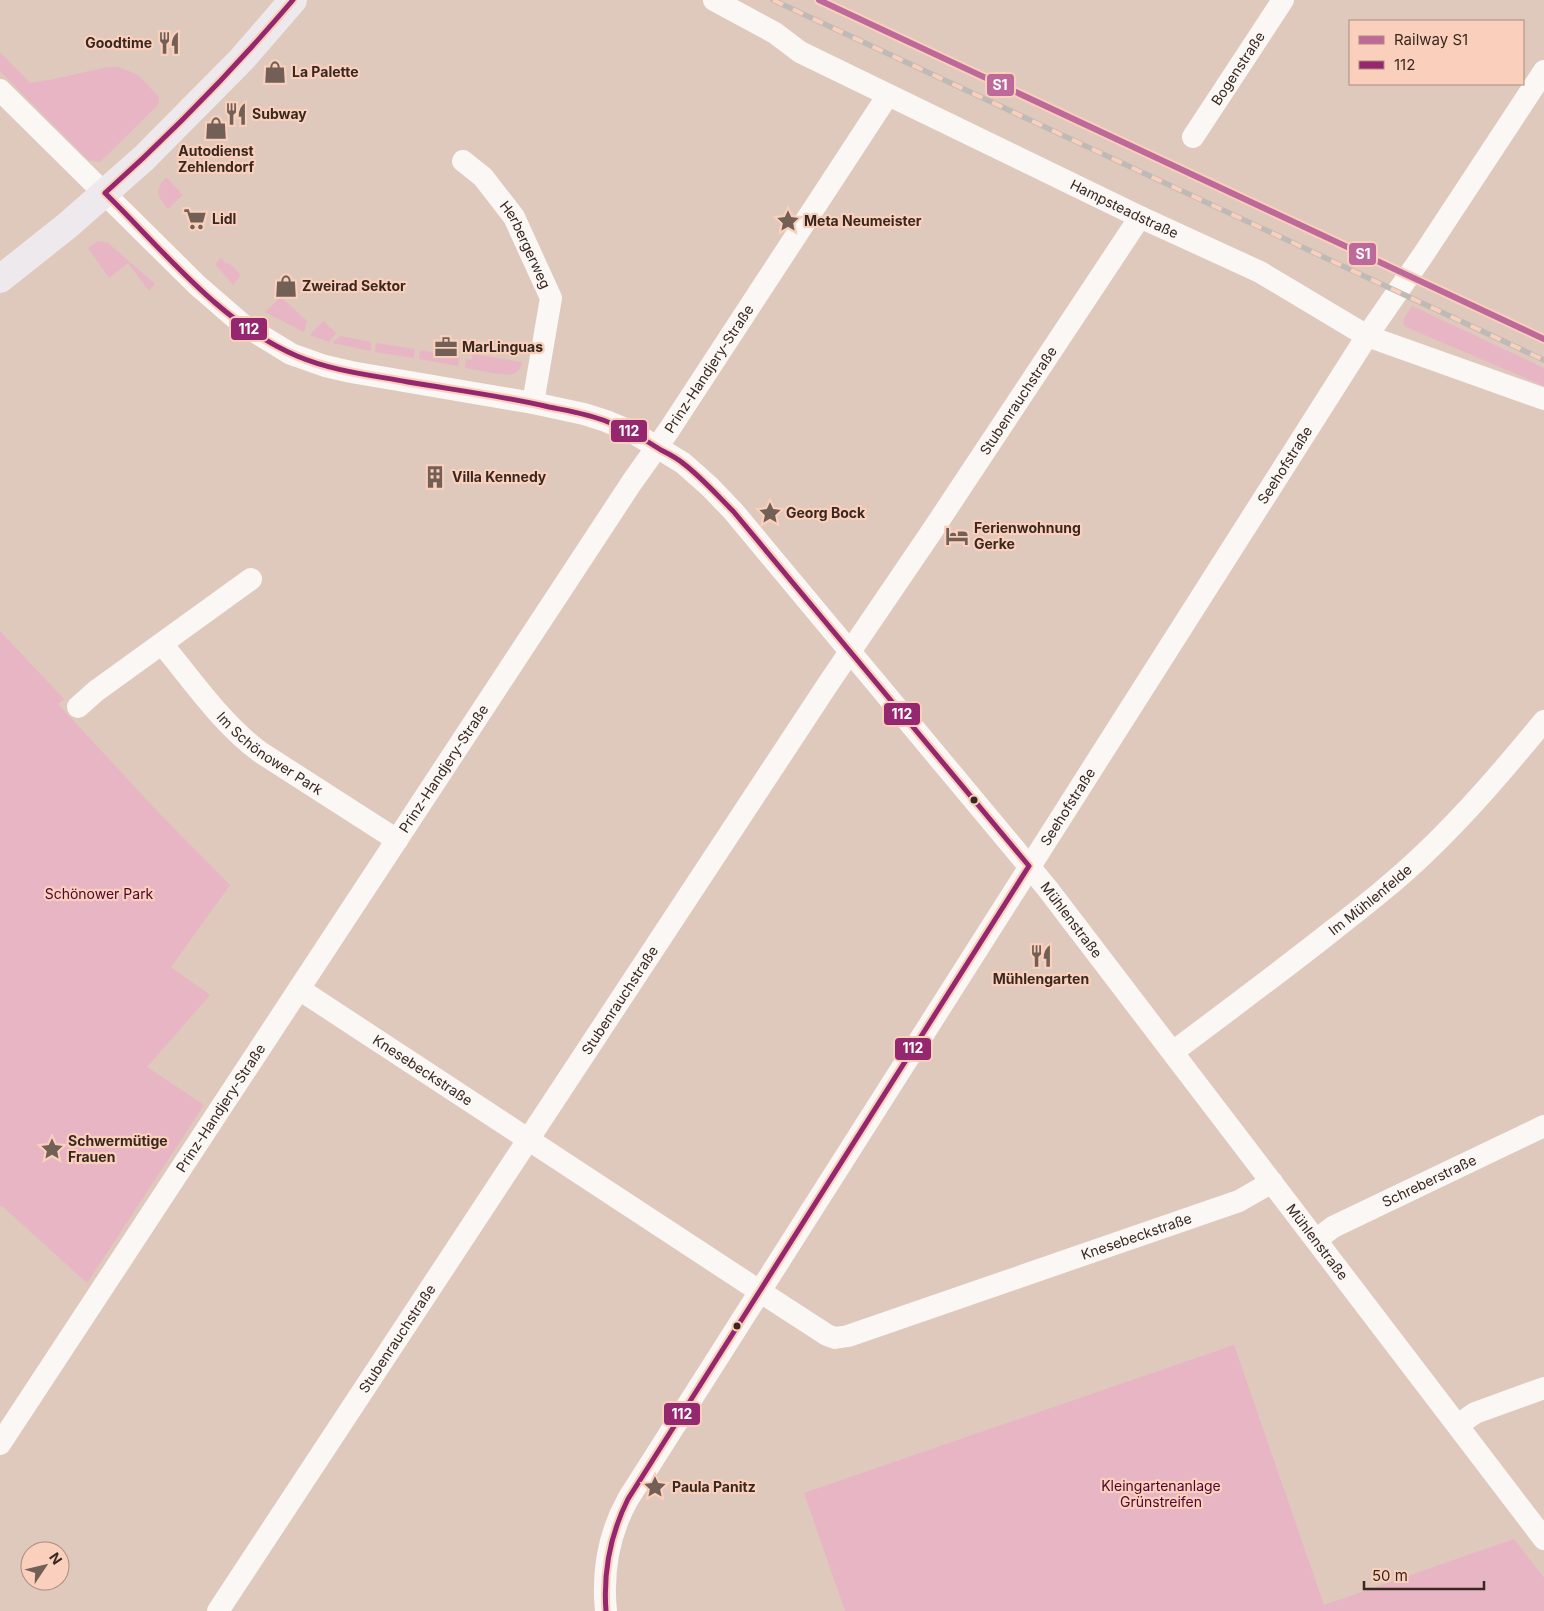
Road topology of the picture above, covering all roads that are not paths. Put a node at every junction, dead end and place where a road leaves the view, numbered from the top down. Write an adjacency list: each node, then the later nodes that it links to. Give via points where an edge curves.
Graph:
1 (293, 0): 9 (main road, via 235,66)
2 (714, 0): 6 (street, Hampsteadstraße, via 774,33 800,52)
3 (1283, 0): 7 (street, Bogenstraße)
4 (1544, 71): 12 (street, Seehofstraße)
5 (0, 90): 9 (street, Mühlenstraße)
6 (888, 95): 10 (street, Hampsteadstraße); 15 (street, Prinz-Handjery-Straße)
7 (1193, 137)
8 (463, 160): 14 (street, Herbergerweg, via 483,177 514,217 551,298)
9 (105, 193): 11 (main road); 14 (street, Mühlenstraße, via 197,285 234,317 291,354 351,372)
10 (1140, 217): 12 (street, Hampsteadstraße, via 1260,272); 18 (street, Stubenrauchstraße)
11 (0, 279)
12 (1367, 336): 13 (street, Hampsteadstraße); 22 (street, Seehofstraße)
13 (1544, 399)
14 (533, 402): 15 (street, Mühlenstraße, via 606,421)
15 (657, 447): 18 (street, Mühlenstraße, via 683,463 710,487); 21 (street, Prinz-Handjery-Straße)
16 (251, 579): 17 (street)
17 (162, 644): 19 (street); 21 (street, Im Schönower Park, via 242,739)
18 (850, 652): 22 (street, Mühlenstraße); 26 (street, Stubenrauchstraße)
19 (78, 707)
20 (1544, 721): 24 (street, Im Mühlenfelde, via 1472,805 1397,879)
21 (397, 840): 23 (street, Prinz-Handjery-Straße)
22 (1029, 866): 24 (street, Mühlenstraße); 29 (street, Seehofstraße)
23 (299, 988): 26 (street, Knesebeckstraße); 32 (street, Prinz-Handjery-Straße)
24 (1173, 1052): 27 (street, Mühlenstraße)
25 (1544, 1126): 28 (street, Schreberstraße, via 1332,1227)
26 (528, 1139): 29 (street, Knesebeckstraße); 34 (street, Stubenrauchstraße)
27 (1272, 1182): 28 (street, Mühlenstraße); 29 (street, Knesebeckstraße, via 1239,1201 840,1338 827,1335)
28 (1316, 1240): 31 (street, Mühlenstraße)
29 (760, 1291): 35 (street, Seehofstraße, via 621,1511 607,1553 604,1575)
30 (1544, 1388): 31 (street, via 1475,1413)
31 (1458, 1425): 33 (street, Mühlenstraße)
32 (0, 1444)
33 (1544, 1539)
34 (218, 1611)
35 (606, 1611)

